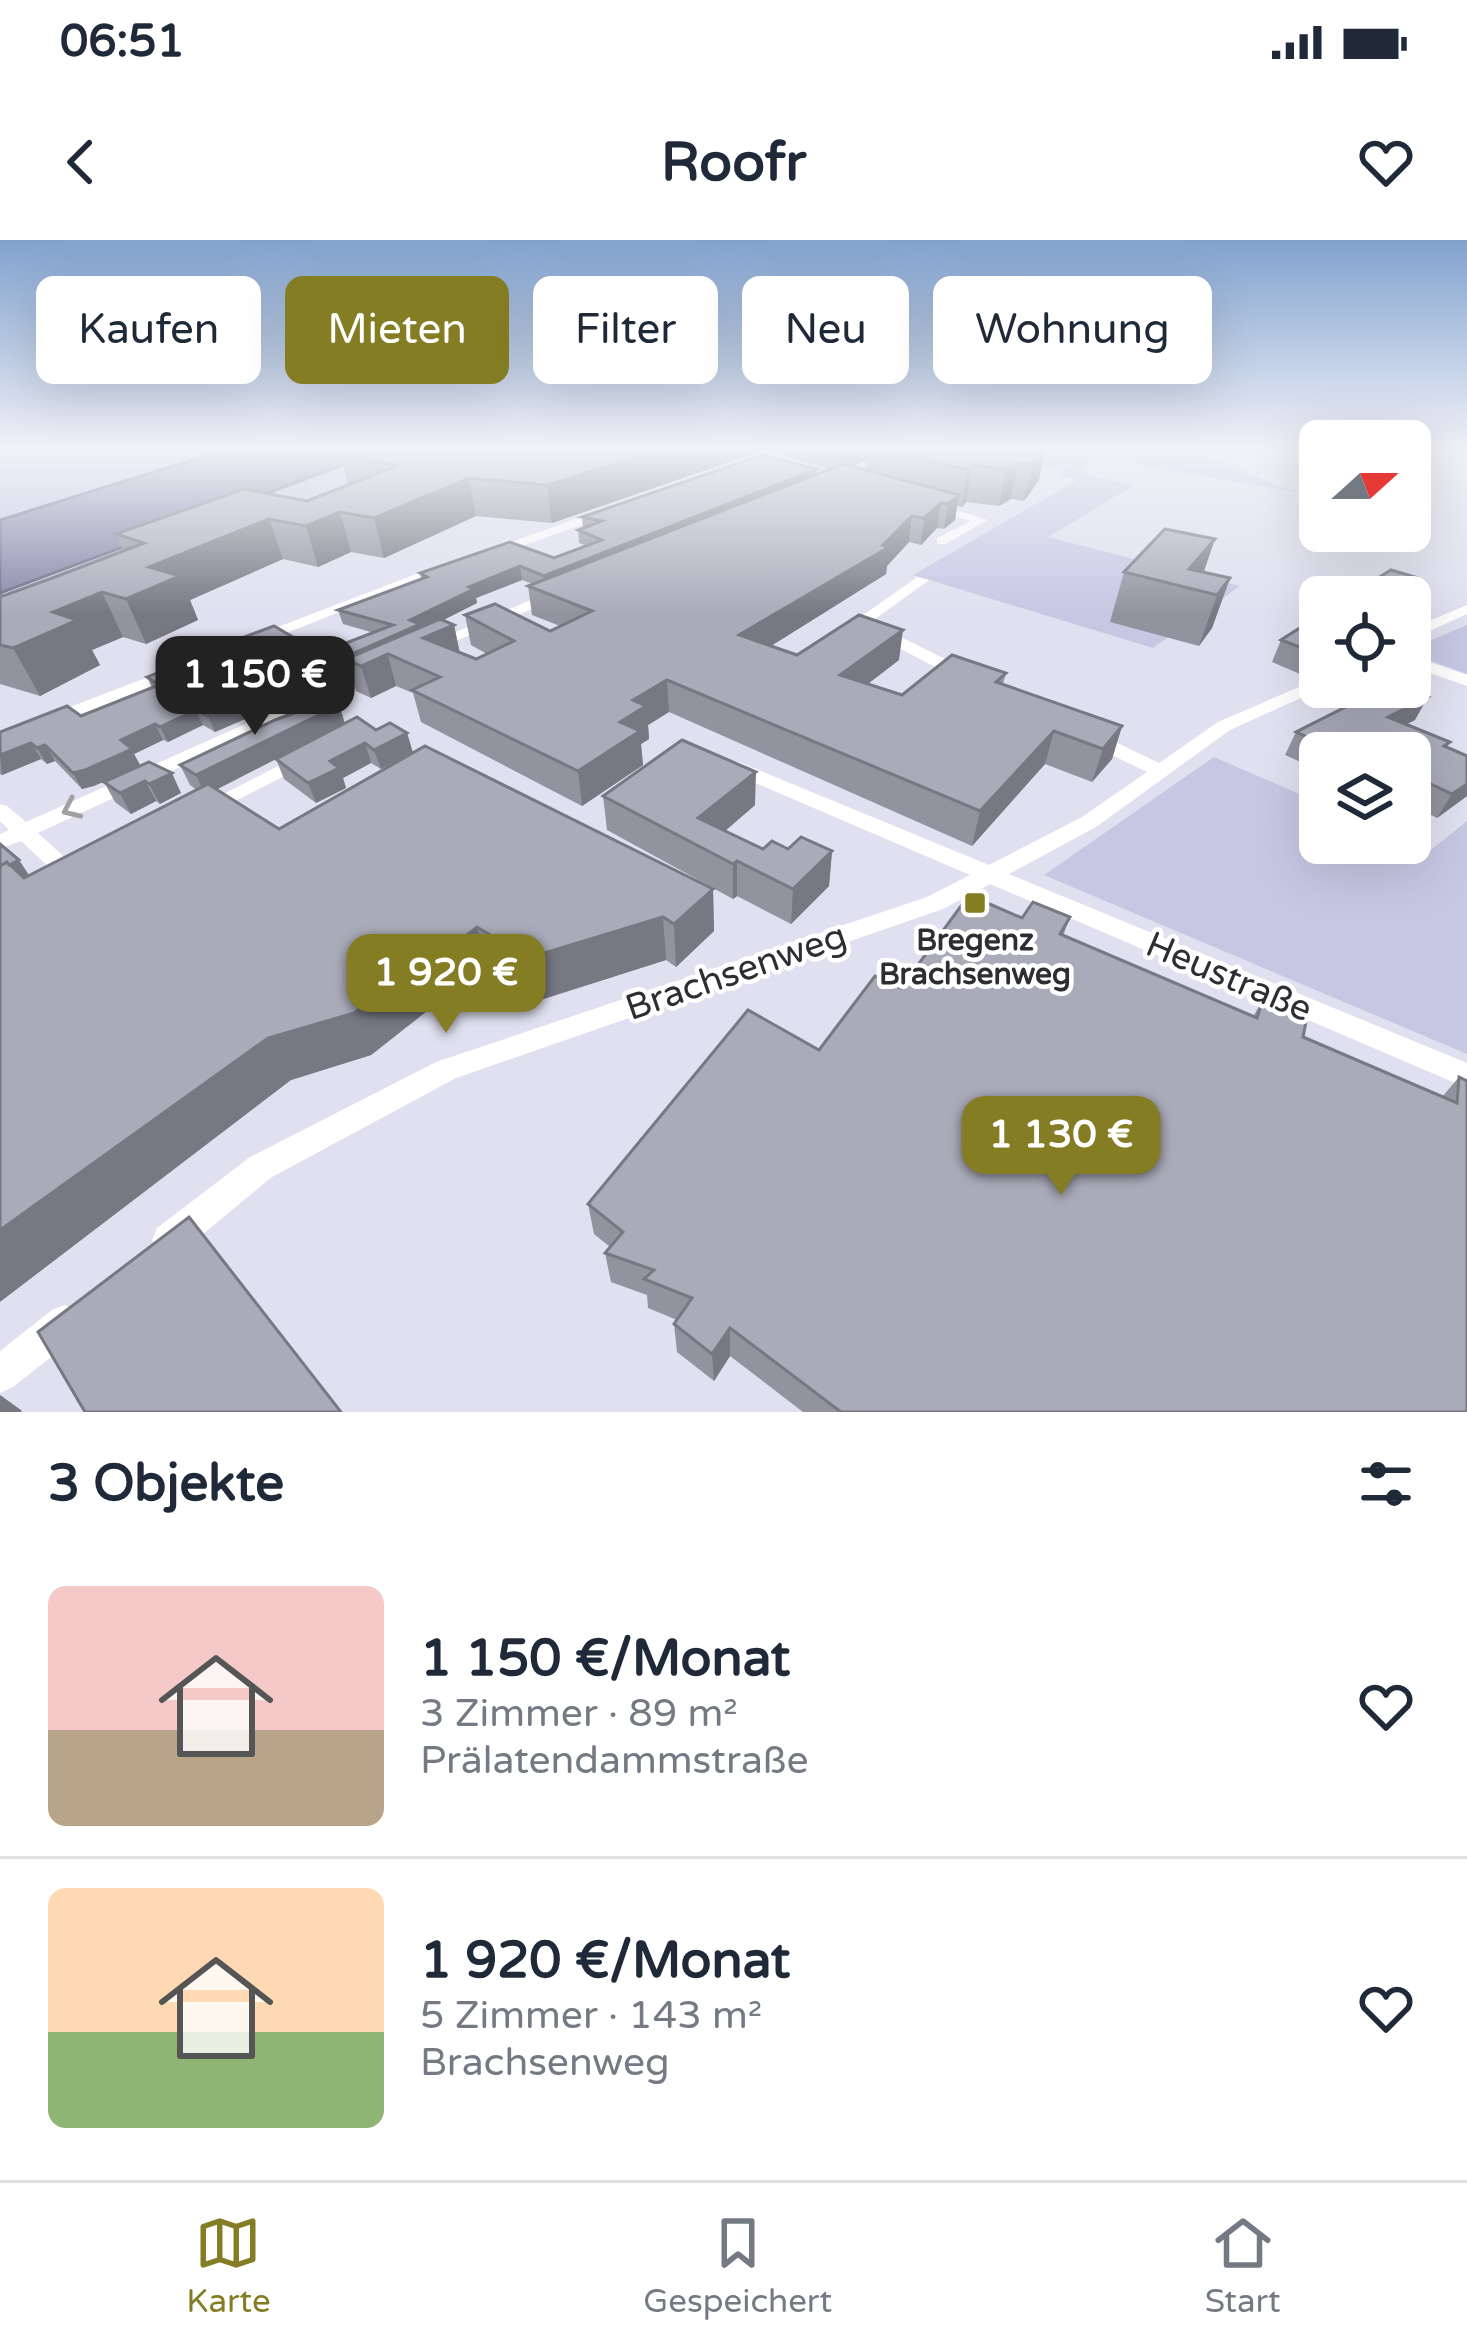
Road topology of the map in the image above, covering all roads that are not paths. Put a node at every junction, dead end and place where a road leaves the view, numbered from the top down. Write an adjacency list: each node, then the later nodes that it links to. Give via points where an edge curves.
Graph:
1 (628, 505): 13 (street, via 358,599)
2 (931, 505): 3 (street, via 982,520)
3 (940, 541)
4 (922, 580): 10 (street, via 860,623)
5 (572, 587): 19 (street, one-way to 19)
6 (1467, 609): 7 (street)
7 (1431, 625)
8 (1431, 668): 9 (street)
9 (1467, 681)
10 (984, 686)
11 (1299, 692): 16 (street, Brachsenweg, via 1224,726)
12 (1065, 725): 16 (street)
13 (0, 740)
14 (314, 753): 18 (street)
15 (711, 757): 22 (street)
16 (1162, 772): 22 (street, Brachsenweg)
17 (0, 810): 19 (street)
18 (192, 815)
19 (22, 831): 20 (street); 21 (street)
20 (0, 842)
21 (81, 873)
22 (991, 877): 23 (street, Heustraße); 24 (street, Brachsenweg, via 860,930 446,1070 261,1166)
23 (1467, 1076)
24 (149, 1256)
25 (93, 1300): 26 (street)
26 (0, 1375)

